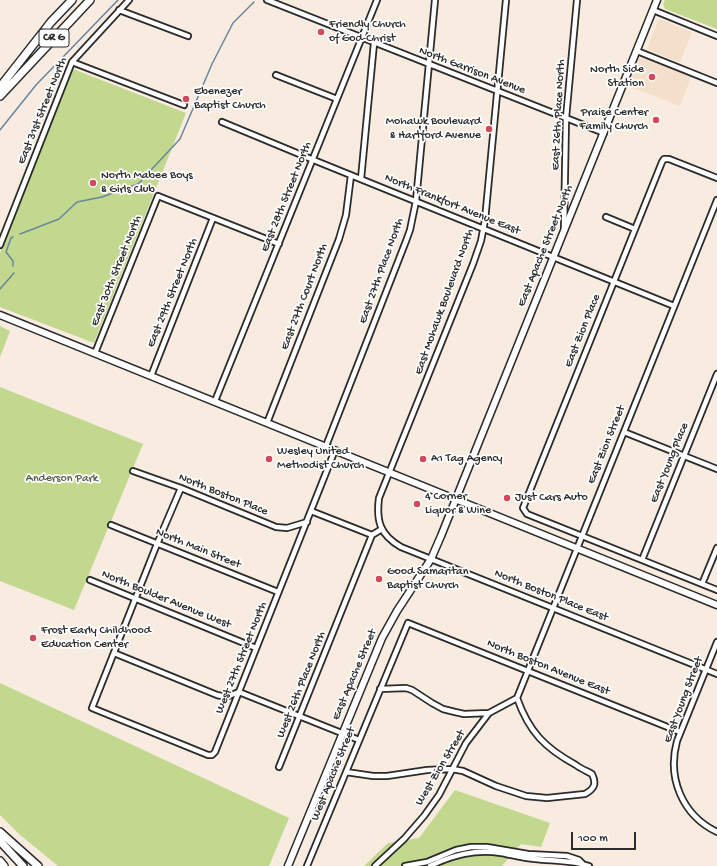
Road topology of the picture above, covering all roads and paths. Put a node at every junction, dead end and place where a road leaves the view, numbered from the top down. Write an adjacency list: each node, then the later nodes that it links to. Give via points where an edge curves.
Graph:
1 (72, 0): 21 (highway, CR G)
2 (90, 0): 23 (highway, CR G)
3 (129, 0): 10 (street, East 31st Street North)
4 (267, 0): 14 (street, North Garrison Avenue)
5 (377, 0): 14 (street, East 28th Street North)
6 (435, 0): 18 (street, East 27th Place North)
7 (506, 0): 22 (street, East Mohawk Boulevard North)
8 (577, 0): 26 (street, East 26th Place North)
9 (657, 0): 11 (main road, East Apache Street North)
10 (119, 10): 12 (street); 17 (street, East 31st Street North)
11 (653, 10): 13 (street); 16 (main road, East Apache Street North)
12 (188, 36)
13 (717, 36)
14 (362, 38): 15 (street, North Garrison Avenue); 24 (street, East 28th Street North)
15 (374, 43): 18 (street, North Garrison Avenue); 32 (street)
16 (637, 51): 20 (street); 28 (main road, East Apache Street North)
17 (72, 62): 25 (street); 41 (street, East 31st Street North)
18 (429, 64): 22 (street, North Garrison Avenue); 34 (street, East 27th Place North)
19 (276, 75): 24 (street)
20 (717, 83)
21 (0, 87)
22 (498, 92): 26 (street, North Garrison Avenue); 37 (street, East Mohawk Boulevard North)
23 (0, 96)
24 (337, 99): 29 (street, East 28th Street North)
25 (184, 105)
26 (566, 118): 28 (street, North Garrison Avenue); 39 (street, East 26th Place North)
27 (222, 122): 29 (street, North Frankfort Avenue East)
28 (604, 133): 39 (main road, East Apache Street North)
29 (313, 159): 30 (street, North Frankfort Avenue East); 40 (street, East 28th Street North)
30 (351, 175): 32 (street, North Frankfort Avenue East); 50 (street, East 27th Court North, via 346,214 339,239)
31 (717, 178): 38 (street, East Zion Place, via 664,159)
32 (361, 179): 34 (street, North Frankfort Avenue East)
33 (717, 200): 44 (street, East Zion Street)
34 (416, 201): 37 (street, North Frankfort Avenue East); 52 (street, East 27th Place North, via 410,230)
35 (606, 217): 38 (street)
36 (213, 218): 40 (street); 46 (street, East 30th Street North, via 158,196); 48 (street, East 29th Street North)
37 (483, 229): 42 (street, North Frankfort Avenue East); 57 (street, East Mohawk Boulevard North, via 473,264)
38 (635, 229): 43 (street, East Zion Place)
39 (564, 230): 42 (main road, East Apache Street North)
40 (279, 244): 49 (street, East 28th Street North)
41 (0, 245)
42 (554, 257): 43 (street, North Frankfort Avenue East); 59 (main road, East Apache Street North)
43 (614, 282): 44 (street, North Frankfort Avenue East); 65 (street, East Zion Place, via 524,506 527,514)
44 (674, 306): 51 (street, East Zion Street)
45 (0, 315): 46 (main road)
46 (95, 353): 48 (main road)
47 (717, 374): 54 (street, East Young Place)
48 (151, 376): 49 (main road)
49 (215, 401): 50 (main road)
50 (267, 422): 52 (main road)
51 (624, 432): 54 (street); 65 (street, East Zion Street)
52 (326, 446): 53 (main road)
53 (335, 450): 57 (main road); 60 (street, West 27th Street North)
54 (684, 456): 55 (street); 70 (street, East Young Place)
55 (717, 469)
56 (133, 471): 58 (street, North Boston Place)
57 (390, 472): 59 (main road); 63 (street, East Mohawk Boulevard North, via 379,498 378,518)
58 (181, 488): 61 (street, North Boston Place, via 276,527 287,528); 66 (street)
59 (455, 500): 68 (main road); 69 (main road, East Apache Street)
60 (311, 511): 61 (street, West 27th Street North); 64 (street)
61 (307, 522): 74 (street, West 27th Street North)
62 (111, 526): 66 (street, North Main Street)
63 (382, 529): 64 (street); 69 (street, North Boston Place East, via 393,543)
64 (372, 535): 88 (street, West 26th Place North)
65 (582, 536): 68 (street, East Zion Street); 70 (street)
66 (157, 544): 74 (street, North Main Street); 75 (street)
67 (717, 548): 72 (street)
68 (577, 549): 76 (main road); 77 (street, East Zion Street)
69 (431, 559): 77 (street, North Boston Place East); 90 (main road, East Apache Street, via 382,638)
70 (642, 560): 72 (street)
71 (90, 580): 75 (street, North Boulder Avenue West)
72 (702, 584): 73 (street)
73 (717, 590)
74 (278, 592): 79 (street, West 27th Street North)
75 (135, 598): 79 (street, North Boulder Avenue West); 80 (street)
76 (717, 605)
77 (553, 608): 81 (street, North Boston Place East); 82 (street, East Zion Street)
78 (717, 642): 81 (street, East Young Street)
79 (256, 648): 85 (street, West 27th Street North)
80 (114, 653): 85 (street, via 217,695 226,697); 85 (street, West 27th Street North, via 92,708 208,755 215,752)
81 (706, 670): 83 (street, North Boston Place East); 89 (street, East Young Street)
82 (528, 671): 84 (street, North Boston Avenue East, via 408,623); 86 (street, East Zion Street); 89 (street, North Boston Avenue East)
83 (717, 674)
84 (380, 689): 87 (street, via 406,688 454,712); 91 (street, West Apache Street)
85 (239, 692): 88 (street)
86 (517, 698): 87 (street); 93 (street, via 530,728 556,752 592,774 594,787 585,794 547,798 526,796)
87 (489, 713): 93 (street, West Zion Street, via 466,743)
88 (299, 716): 90 (street); 92 (street, West 26th Place North)
89 (680, 732): 96 (street, East Young Street, via 674,750 678,790 694,816)
90 (342, 734): 91 (street); 103 (main road, East Apache Street)
91 (359, 740): 94 (street, West Apache Street)
92 (279, 767)
93 (452, 769): 94 (street, via 387,776); 105 (street, West Zion Street, via 439,795 424,816)
94 (346, 772): 104 (street, West Apache Street)
95 (0, 832): 102 (highway)
96 (717, 832)
97 (0, 841): 101 (highway)
98 (0, 861): 100 (highway)
99 (583, 864): 106 (street, via 567,856 471,847 456,850 427,862); 107 (street, via 475,852 453,856); 108 (street)
100 (4, 866)
101 (23, 866)
102 (38, 866)
103 (288, 866)
104 (307, 866)
105 (375, 866)
106 (404, 866)
107 (430, 866)
108 (589, 866)

